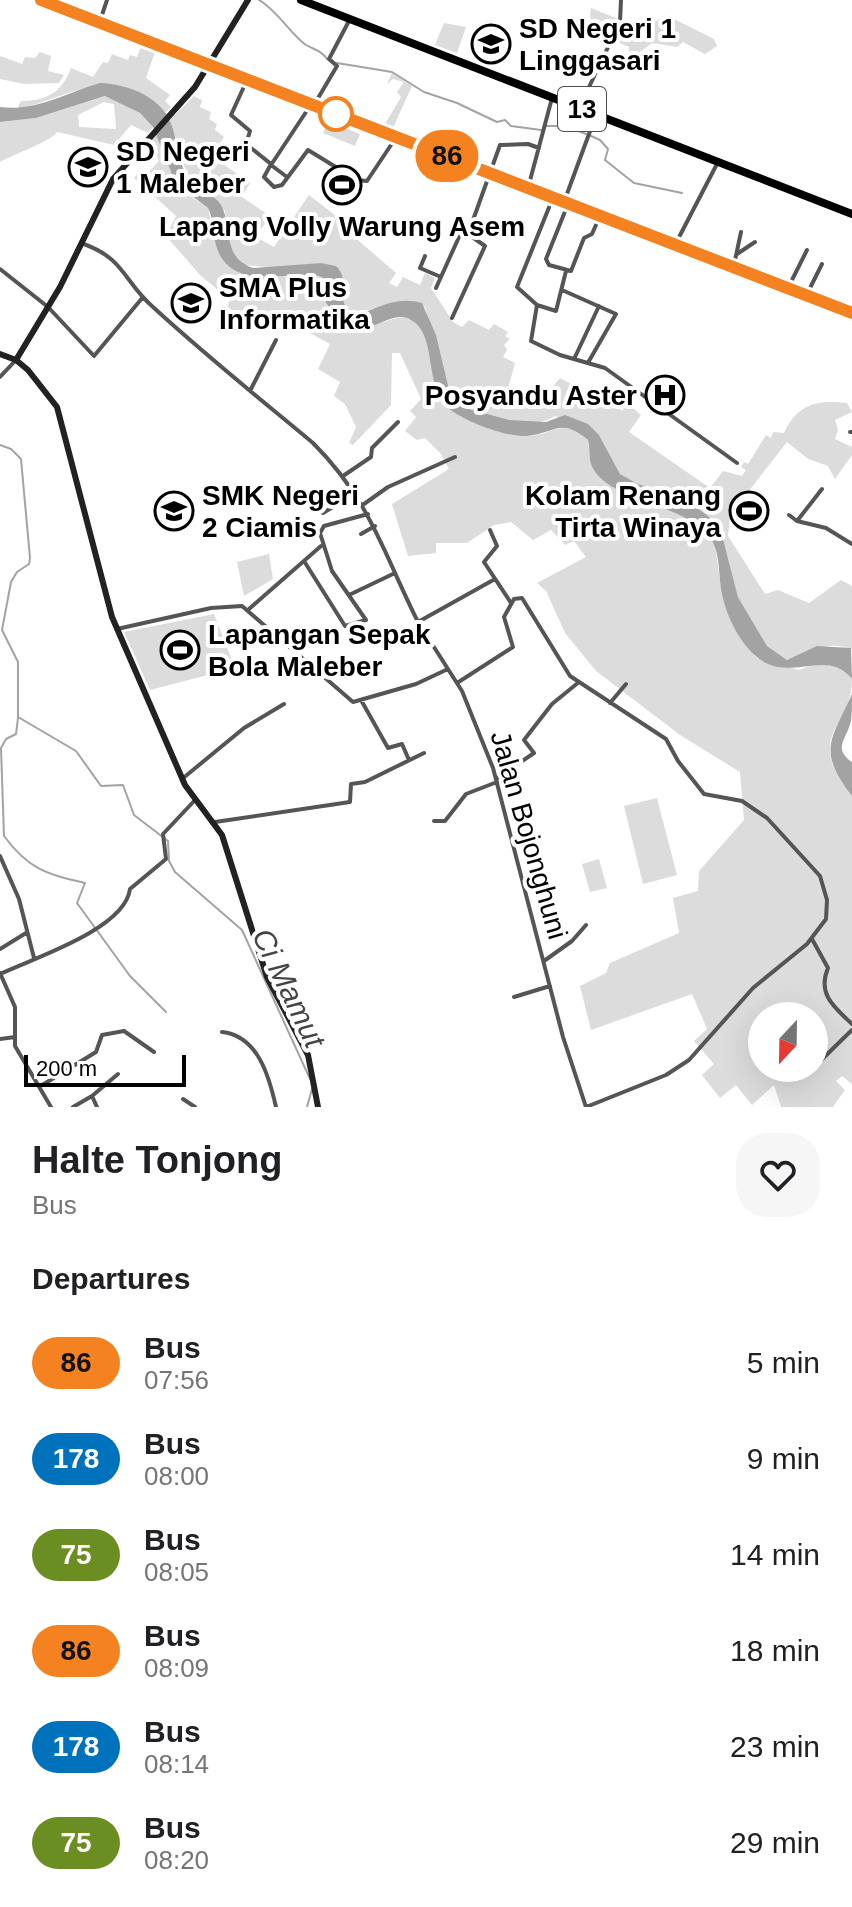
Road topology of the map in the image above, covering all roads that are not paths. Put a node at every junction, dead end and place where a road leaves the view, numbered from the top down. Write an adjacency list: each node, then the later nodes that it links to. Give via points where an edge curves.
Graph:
1 (41, 0): 8 (highway)
2 (107, 0): 8 (street)
3 (248, 0): 9 (street)
4 (301, 0): 6 (highway, 13)
5 (621, 0): 13 (street, via 620,22)
6 (311, 2): 7 (highway, 13)
7 (350, 19): 11 (highway, 13); 12 (street, via 329,59 337,66)
8 (99, 22): 9 (highway)
9 (211, 65): 10 (highway); 29 (street, via 115,176)
10 (247, 79): 12 (highway); 18 (street, via 231,115 250,131 246,144)
11 (552, 98): 13 (highway, 13); 16 (street)
12 (313, 104): 15 (highway); 18 (street)
13 (579, 108): 14 (highway, 13)
14 (596, 115): 17 (highway, 13); 23 (street)
15 (396, 137): 19 (highway); 20 (street, via 363,182 308,150)
16 (539, 148): 19 (street, via 502,143); 21 (street)
17 (718, 162): 24 (highway, 13); 30 (street)
18 (271, 165): 20 (street); 20 (street, via 264,177 271,186 279,187)
19 (490, 173): 21 (highway); 27 (street)
20 (287, 177)
21 (528, 188): 22 (highway)
22 (553, 197): 23 (highway); 44 (street, via 517,287)
23 (566, 202): 25 (highway); 37 (street, via 545,261)
24 (852, 214)
25 (600, 216): 30 (highway); 37 (street, via 592,234 584,238 573,268)
26 (741, 232): 32 (street)
27 (468, 234): 38 (street, via 459,237); 48 (street, via 485,246)
28 (755, 242): 32 (street)
29 (81, 243): 43 (street, Jalan Bojonghuni, via 120,265); 46 (street)
30 (675, 245): 35 (highway)
31 (807, 250): 40 (street)
32 (737, 254): 35 (street)
33 (425, 256): 38 (street, via 420,268)
34 (822, 264): 42 (street)
35 (733, 267): 40 (highway)
36 (0, 269): 46 (street)
37 (566, 271): 41 (street)
38 (441, 277): 39 (street)
39 (436, 288)
40 (788, 288): 42 (highway)
41 (562, 290): 44 (street, via 556,311); 45 (street)
42 (807, 296): 47 (highway)
43 (143, 297): 51 (street); 57 (street, Jalan Bojonghuni)
44 (537, 305): 52 (street, via 531,341)
45 (599, 306): 52 (street); 55 (street, via 616,314)
46 (48, 307): 51 (street); 53 (street)
47 (852, 313)
48 (452, 318)
49 (276, 340): 57 (street)
50 (0, 354): 53 (street)
51 (94, 356): 54 (street)
52 (575, 357): 55 (street)
53 (16, 360): 56 (street); 81 (street, via 60,414)
54 (99, 361)
55 (589, 361): 60 (street)
56 (0, 377)
57 (251, 389): 61 (street, Jalan Bojonghuni)
58 (398, 422): 61 (street, via 372,448 371,457)
59 (455, 457): 64 (street, via 388,487)
60 (737, 463)
61 (343, 476): 63 (street, Jalan Bojonghuni)
62 (822, 489): 68 (street)
63 (356, 493): 64 (street, Jalan Bojonghuni); 65 (street)
64 (364, 504): 66 (street, Jalan Bojonghuni)
65 (323, 513)
66 (368, 514): 69 (street, Jalan Bojonghuni); 73 (street, via 322,527)
67 (789, 515): 68 (street)
68 (797, 521): 72 (street, via 820,526)
69 (375, 526): 71 (street); 75 (street, Jalan Bojonghuni)
70 (490, 530): 76 (street, via 497,546 484,562)
71 (361, 534)
72 (852, 544)
73 (322, 546): 74 (street); 77 (street)
74 (304, 561): 77 (street, via 347,627 367,617); 79 (street)
75 (395, 573): 77 (street); 80 (street, Jalan Bojonghuni)
76 (495, 579): 78 (street); 80 (street)
77 (349, 595)
78 (511, 603): 83 (street, via 520,597 527,602 570,676); 84 (street, via 504,621 513,647)
79 (249, 609): 81 (street, via 236,604); 86 (street, via 349,700)
80 (418, 622): 82 (street, Jalan Bojonghuni)
81 (117, 629): 91 (street)
82 (448, 669): 84 (street, Jalan Bojonghuni); 86 (street)
83 (579, 682): 87 (street); 92 (street, via 552,704 524,740 534,753)
84 (457, 683): 92 (street, Jalan Bojonghuni)
85 (626, 684): 87 (street)
86 (361, 700): 90 (street, via 388,748 402,744)
87 (610, 703): 101 (street, via 666,739 701,791 753,806 810,862 820,876 828,907 824,925)
88 (284, 704): 91 (street, via 244,728)
89 (424, 753): 90 (street)
90 (409, 760): 95 (street, via 351,784 350,802)
91 (182, 779): 93 (street)
92 (496, 780): 94 (street, via 466,794 444,822); 104 (street, Jalan Bojonghuni)
93 (196, 799): 95 (street); 103 (street, via 163,838 166,858 130,889 123,907 96,930)
94 (434, 821)
95 (215, 822): 123 (street, via 267,977 308,1055)
96 (0, 856): 97 (street)
97 (8, 874): 98 (street); 100 (street)
98 (0, 879)
99 (586, 925): 104 (street)
100 (26, 933): 102 (street); 103 (street)
101 (812, 939): 108 (street, via 828,968 824,995); 124 (street, via 753,988 689,1060 666,1075)
102 (0, 949)
103 (34, 958): 105 (street)
104 (544, 961): 106 (street, Jalan Bojonghuni)
105 (0, 973): 110 (street, via 15,1007)
106 (550, 986): 107 (street); 124 (street, Jalan Bojonghuni)
107 (514, 997)
108 (852, 1027): 113 (street)
109 (222, 1032): 122 (street, via 251,1044 270,1081)
110 (15, 1037): 111 (street); 115 (street)
111 (0, 1039)
112 (154, 1052): 115 (street, via 124,1031 102,1035 96,1052)
113 (828, 1052)
114 (118, 1074): 116 (street)
115 (39, 1087): 118 (street)
116 (92, 1096): 119 (street); 120 (street)
117 (183, 1099): 121 (street)
118 (51, 1107)
119 (73, 1107)
120 (97, 1107)
121 (195, 1107)
122 (276, 1107)
123 (318, 1107)
124 (586, 1107)

